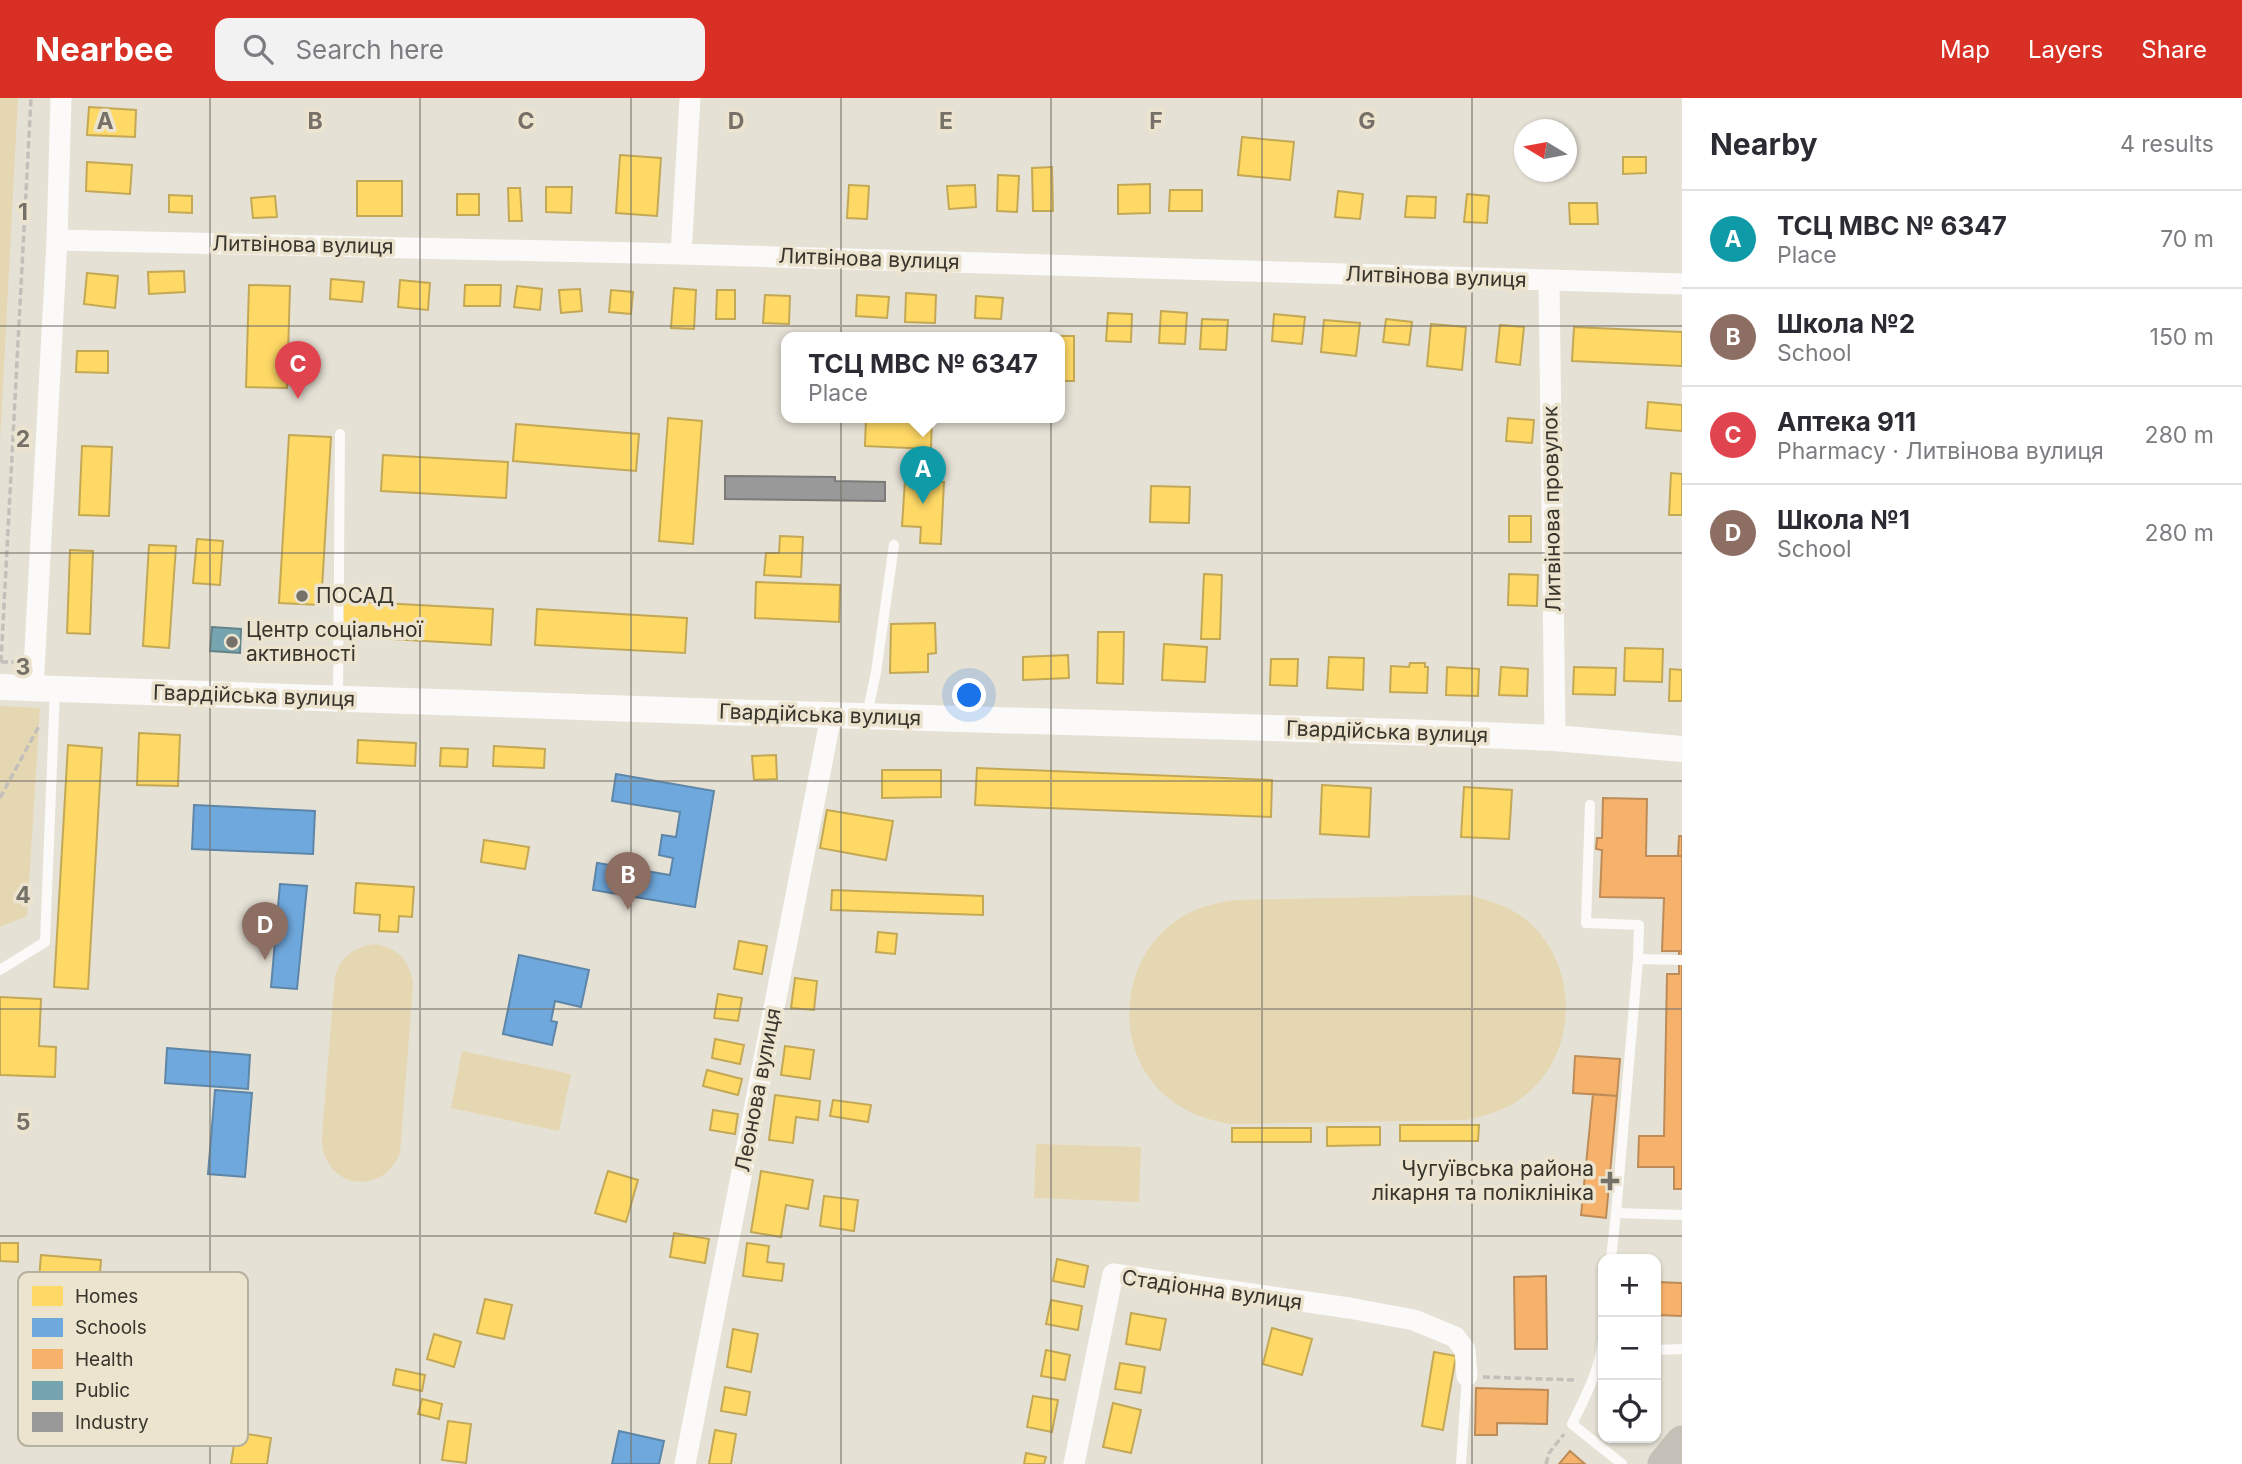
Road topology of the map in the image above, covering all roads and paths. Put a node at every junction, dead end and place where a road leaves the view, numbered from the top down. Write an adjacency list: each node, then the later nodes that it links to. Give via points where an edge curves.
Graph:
1 (31, 98): 11 (path)
2 (61, 98): 4 (street)
3 (690, 98): 5 (street)
4 (57, 240): 5 (street, Литвінова вулиця); 13 (street)
5 (681, 254): 6 (street, Литвінова вулиця)
6 (1549, 281): 7 (street, Литвінова вулиця); 18 (street, Литвінова провулок)
7 (1682, 284)
8 (340, 434): 14 (lane)
9 (894, 545): 16 (lane)
10 (0, 612): 11 (path)
11 (5, 620): 12 (path)
12 (0, 670): 13 (street, Гвардійська вулиця); 13 (path)
13 (41, 680): 14 (street, Гвардійська вулиця); 24 (lane, via 44,942)
14 (338, 698): 15 (street, Гвардійська вулиця)
15 (831, 716): 16 (street, Гвардійська вулиця); 35 (street, Леонова вулиця)
16 (867, 717): 18 (street, Гвардійська вулиця)
17 (39, 726): 20 (path)
18 (1555, 738): 19 (street, Гвардійська вулиця)
19 (1682, 749)
20 (0, 798)
21 (1590, 805): 22 (lane, via 1586,923 1639,925)
22 (1638, 959): 23 (lane); 25 (lane)
23 (1682, 960)
24 (0, 970)
25 (1616, 1213): 26 (lane); 27 (lane)
26 (1682, 1215)
27 (1612, 1254)
28 (1682, 1349): 29 (lane)
29 (1661, 1350)
30 (1598, 1364): 32 (lane)
31 (1467, 1376): 32 (path); 36 (street, Стадіонна вулиця, via 1465,1350 1455,1337 1414,1320 1114,1274); 37 (lane)
32 (1593, 1380): 33 (lane)
33 (1572, 1424): 38 (path); 39 (lane)
34 (1682, 1442): 40 (main road)
35 (685, 1464)
36 (1074, 1464)
37 (1461, 1464)
38 (1546, 1464)
39 (1622, 1464)
40 (1664, 1464)

